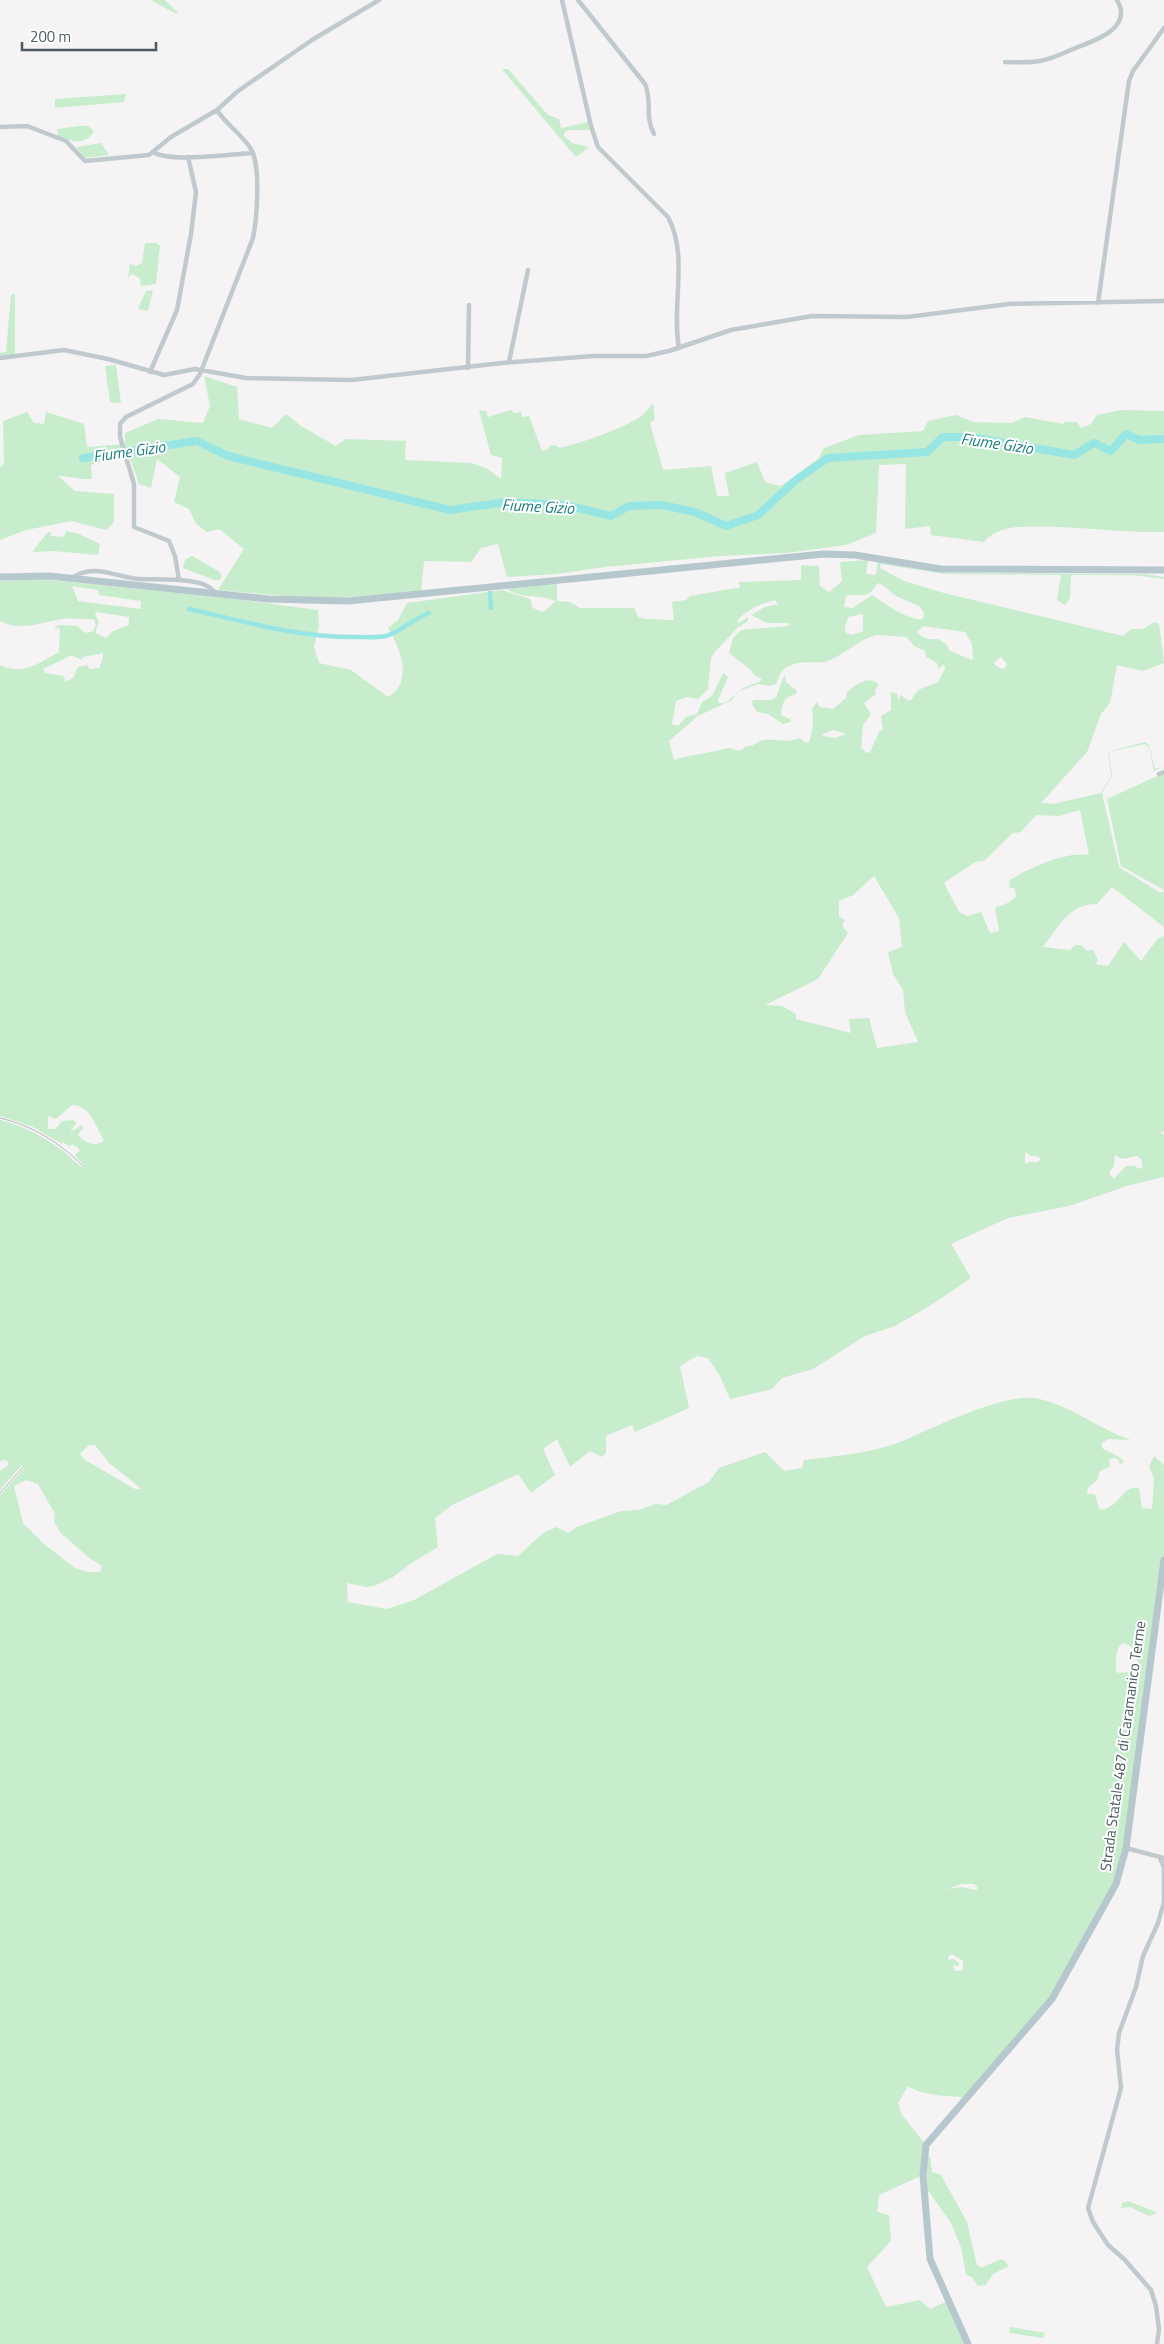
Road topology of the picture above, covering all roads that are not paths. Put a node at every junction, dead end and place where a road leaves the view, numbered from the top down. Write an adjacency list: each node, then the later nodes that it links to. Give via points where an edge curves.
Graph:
1 (379, 0): 7 (street, via 312,40)
2 (562, 0): 17 (street, via 598,147 668,217 675,231)
3 (578, 0): 9 (street, via 645,84 649,92 648,122)
4 (1118, 0): 6 (street, via 1121,17 1111,32 1096,41 1040,62)
5 (1164, 28): 15 (street, via 1129,81)
6 (1005, 62)
7 (218, 110): 10 (street); 11 (street)
8 (0, 127): 10 (street, via 27,126 66,141 85,161 145,156)
9 (654, 134)
10 (152, 152): 12 (street, via 161,156)
11 (253, 153): 12 (street); 21 (street, via 256,183 253,238)
12 (188, 156): 22 (street, via 196,204 177,310)
13 (528, 270): 19 (street)
14 (1164, 301): 15 (street)
15 (1098, 303): 17 (street, via 1009,304 907,317 798,318 731,330)
16 (469, 305): 20 (street)
17 (679, 348): 19 (street, via 646,356)
18 (0, 358): 22 (street, via 75,351)
19 (509, 362): 20 (street)
20 (468, 368): 21 (street, via 352,380 246,378)
21 (201, 370): 22 (street, via 170,375); 27 (street, via 192,384 126,418 119,429 134,484 134,527 169,541)
22 (150, 372)
23 (1130, 570): 24 (main road); 25 (main road); 29 (main road, via 941,569 855,555 823,554 506,588 348,601)
24 (1164, 570)
25 (1164, 574)
26 (0, 577): 28 (main road, via 25,575)
27 (179, 580): 28 (street); 29 (street, via 208,586)
28 (138, 582): 29 (main road)
29 (215, 593)
30 (1164, 1560): 31 (main road, Strada Statale 487 di Caramanico Terme)
31 (1126, 1848): 32 (street); 33 (main road, Strada Statale 487 di Caramanico Terme, via 1116,1884 1052,1999 926,2145 923,2175 930,2259)
32 (1162, 1858): 34 (street, via 1164,1902 1119,2033 1117,2050 1121,2088 1088,2208 1108,2245 1124,2258 1151,2290 1159,2330)
33 (968, 2344)
34 (1157, 2344)

